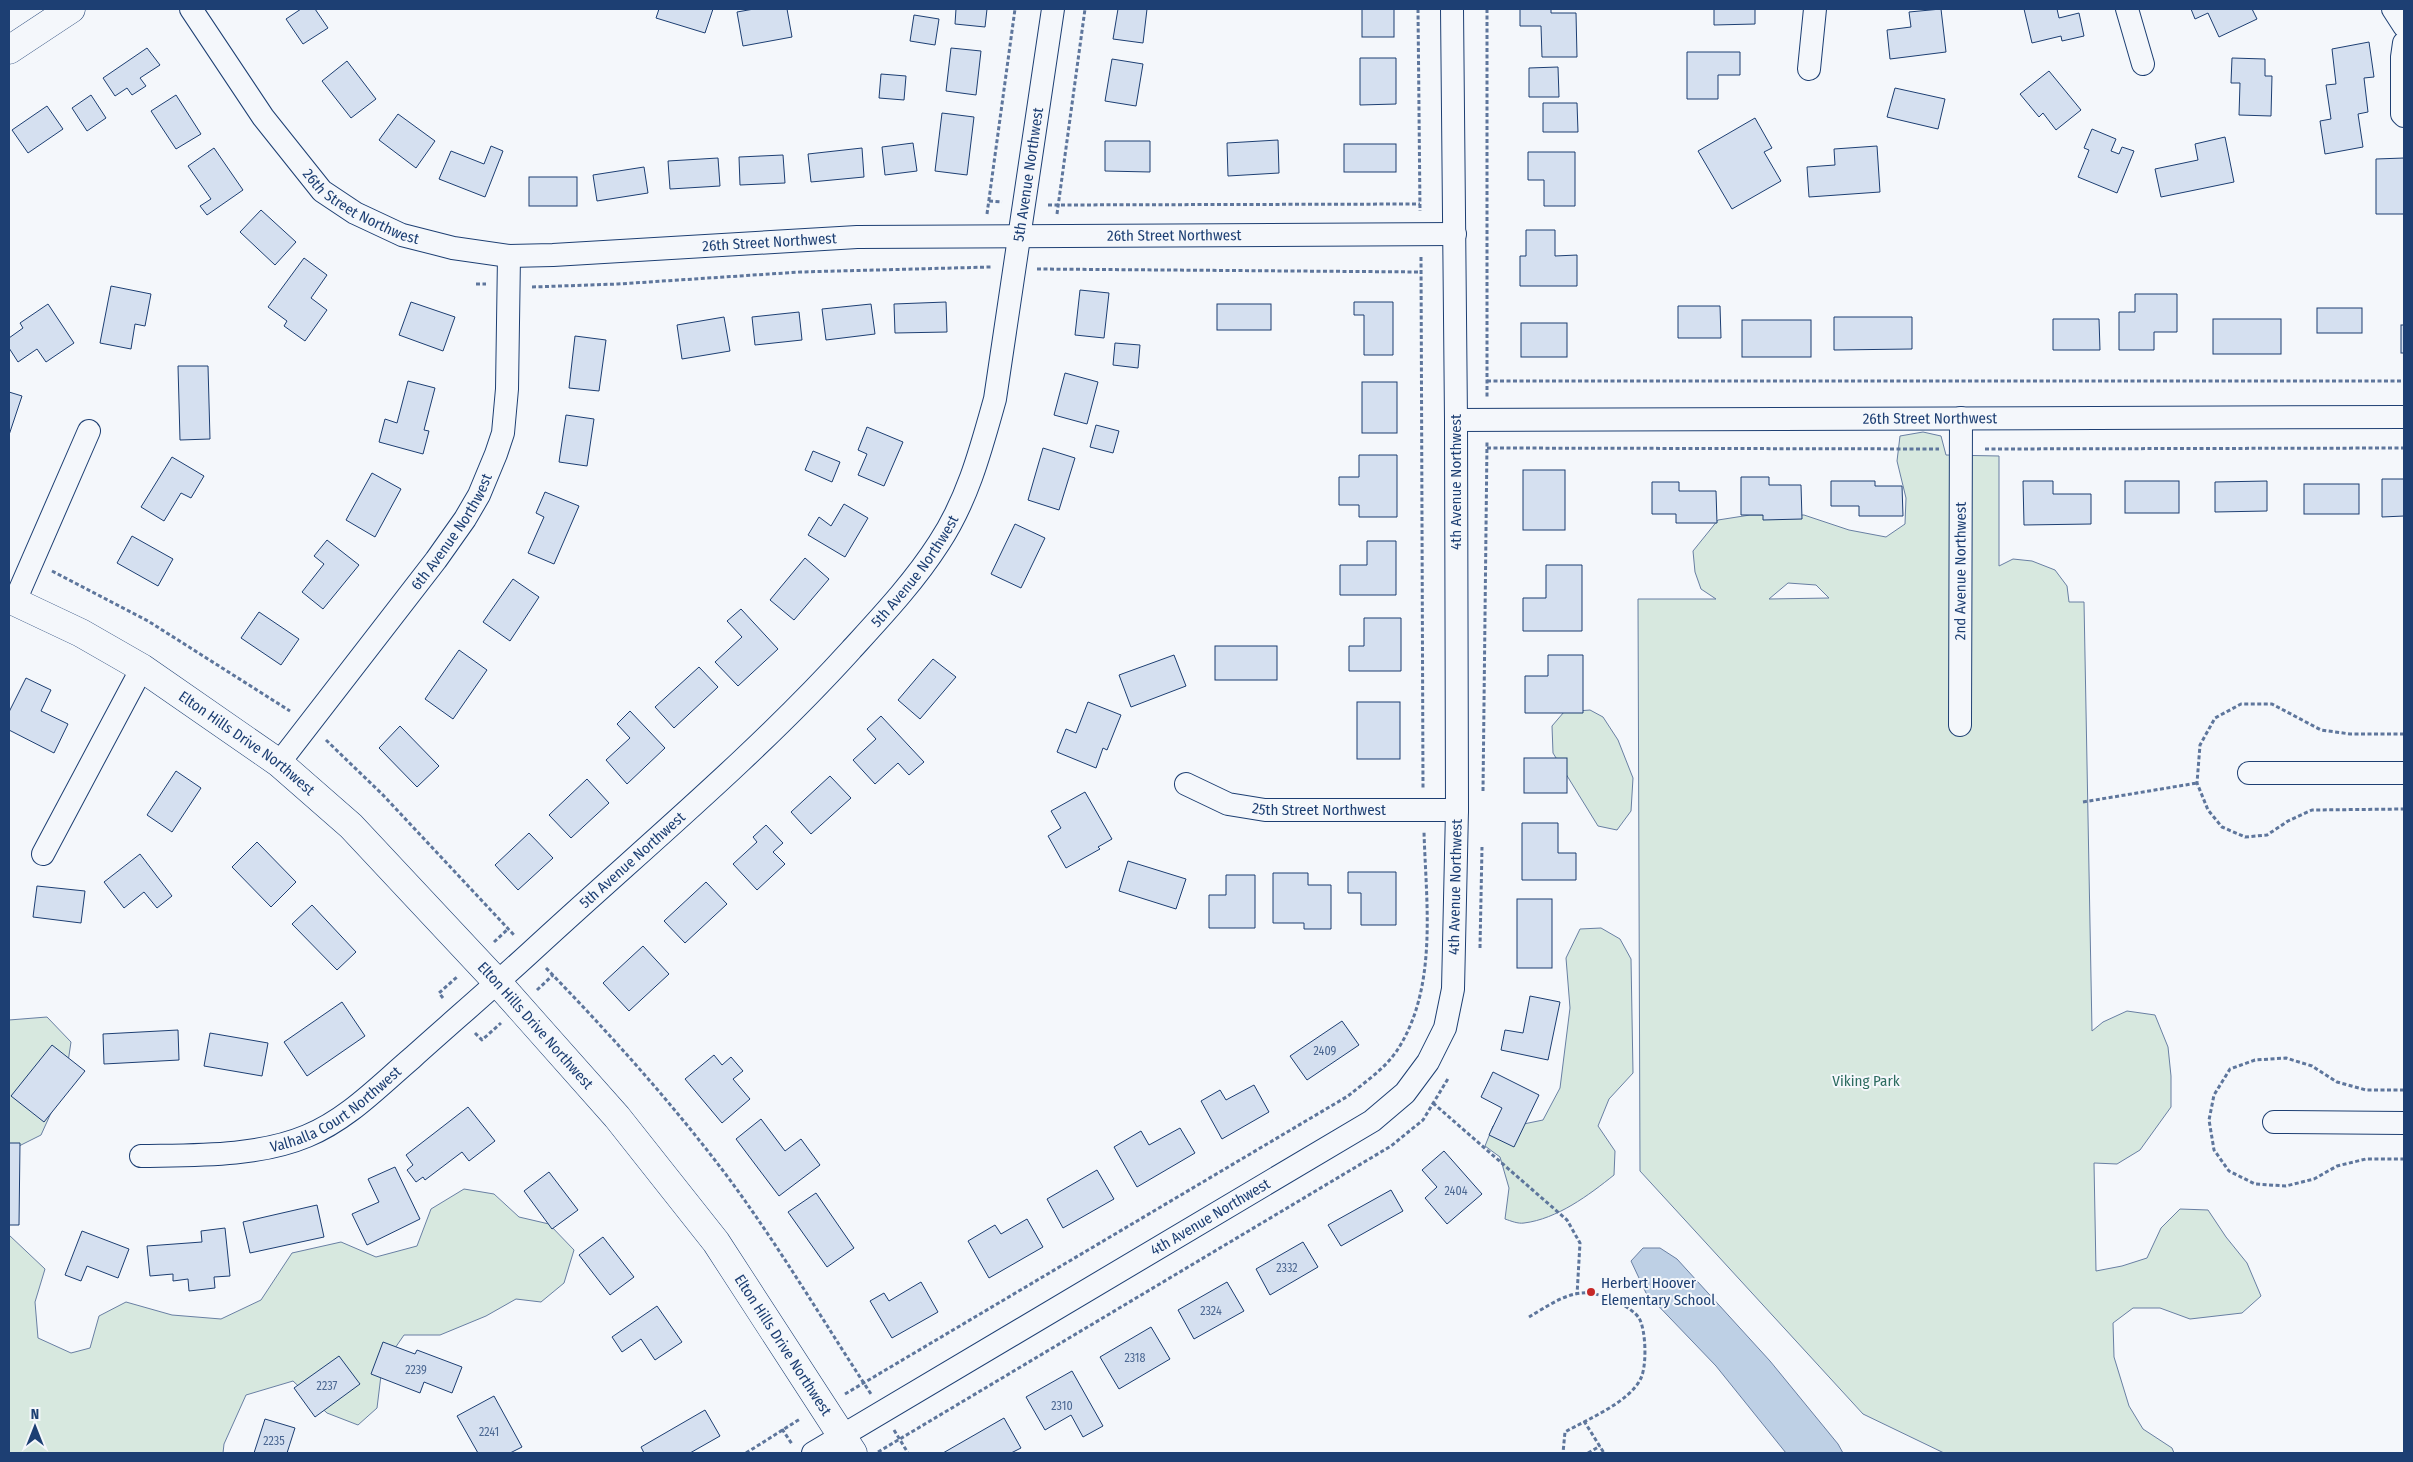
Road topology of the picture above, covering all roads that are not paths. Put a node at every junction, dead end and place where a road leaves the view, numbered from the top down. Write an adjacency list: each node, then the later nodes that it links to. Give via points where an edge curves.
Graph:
1 (71, 9): 10 (main road)
2 (191, 9): 16 (street, 26th Street Northwest, via 263,117 322,191 355,213 402,235 452,248)
3 (1054, 9): 15 (street, 5th Avenue Northwest)
4 (1452, 9): 14 (street, 4th Avenue Northwest)
5 (1815, 9): 12 (street)
6 (2127, 9): 11 (street)
7 (2393, 9): 8 (street)
8 (2404, 26)
9 (2404, 43): 13 (street)
10 (9, 50)
11 (2143, 64)
12 (1809, 69)
13 (2404, 116)
14 (1455, 234): 15 (street, 26th Street Northwest); 19 (street, 4th Avenue Northwest)
15 (1021, 236): 16 (street, 26th Street Northwest, via 848,237); 30 (street, 5th Avenue Northwest, via 996,399 962,502 935,549 879,619 778,726)
16 (509, 256): 24 (street, 6th Avenue Northwest, via 507,389 503,433 479,495 436,560)
17 (1961, 418): 18 (street, 26th Street Northwest); 19 (street, 26th Street Northwest); 23 (street, 2nd Avenue Northwest)
18 (2404, 418)
19 (1456, 420): 28 (street, 4th Avenue Northwest)
20 (89, 431): 21 (street, Elton Hills Drive Northwest)
21 (12, 600): 22 (main road, Elton Hills Drive Northwest, via 81,633)
22 (142, 668): 24 (main road, Elton Hills Drive Northwest); 29 (street)
23 (1960, 725)
24 (279, 763): 30 (main road, Elton Hills Drive Northwest, via 351,826)
25 (2249, 773): 26 (street)
26 (2404, 773)
27 (1186, 784): 28 (street, 25th Street Northwest, via 1228,804 1265,810)
28 (1457, 810): 34 (street, 4th Avenue Northwest, via 1453,989 1445,1028 1428,1062 1405,1093 1372,1121)
29 (43, 854)
30 (498, 983): 33 (street, Valhalla Court Northwest, via 344,1117 305,1137 210,1155); 34 (main road, Elton Hills Drive Northwest, via 617,1117 716,1242)
31 (2274, 1122): 32 (street)
32 (2404, 1123)
33 (141, 1156)
34 (848, 1445): 35 (street, 4th Avenue Northwest)
35 (802, 1449)

